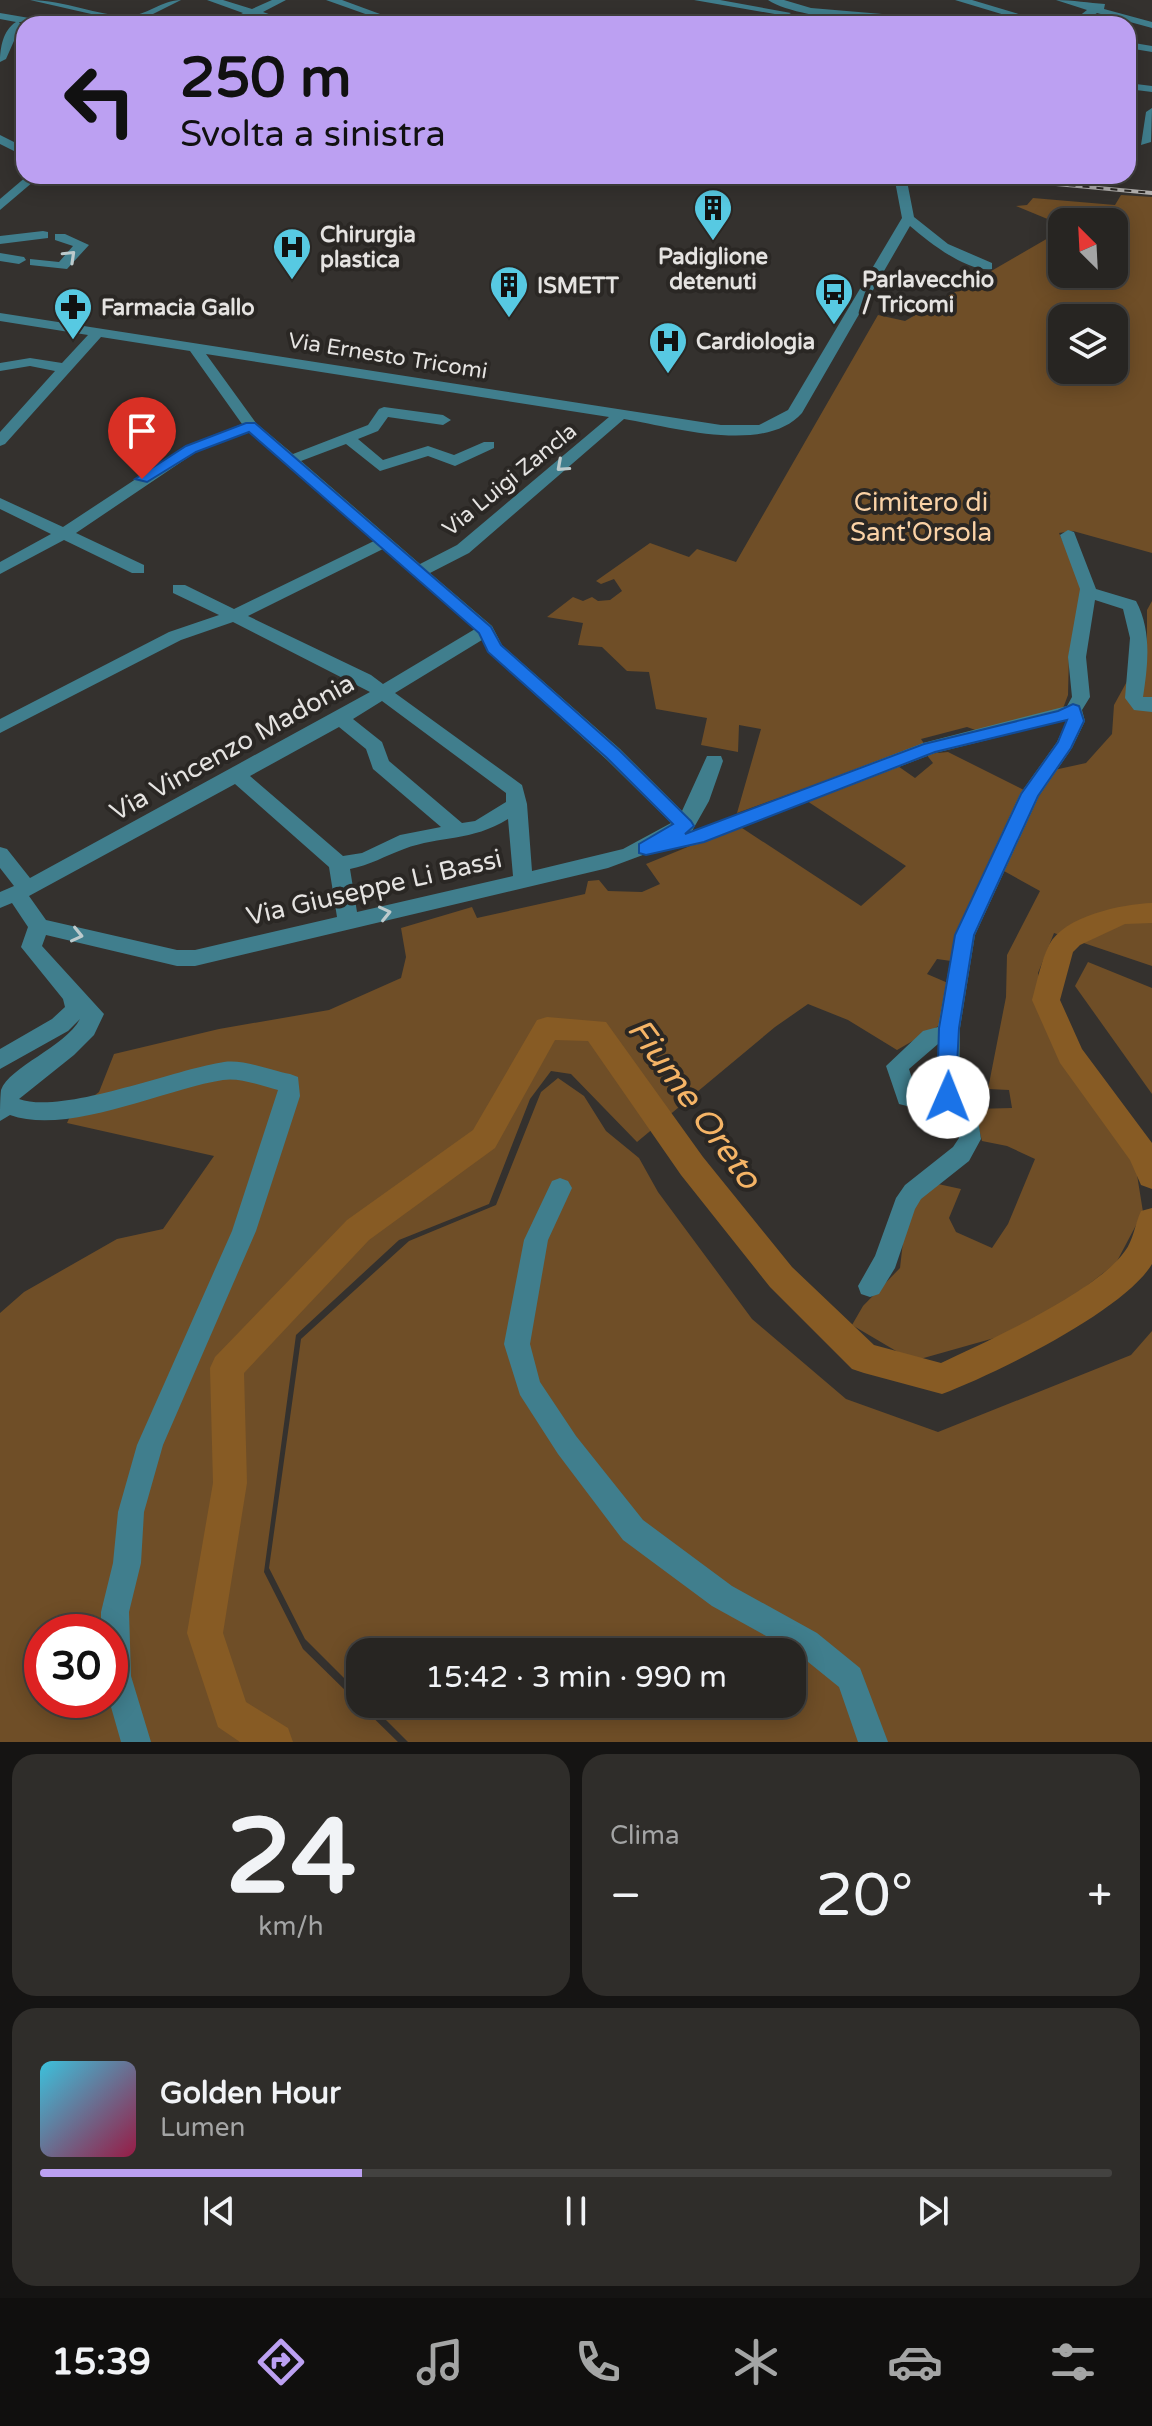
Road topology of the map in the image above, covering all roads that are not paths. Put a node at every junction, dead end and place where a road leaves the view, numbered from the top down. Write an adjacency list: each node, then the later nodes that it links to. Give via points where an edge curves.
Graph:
1 (34, 0): 13 (street)
2 (91, 0): 13 (street)
3 (176, 0): 20 (street)
4 (212, 0): 17 (street)
5 (281, 0): 17 (street)
6 (331, 0): 23 (street, via 378,10)
7 (699, 0): 14 (street)
8 (953, 0): 25 (street)
9 (960, 0): 26 (street)
10 (1061, 0): 16 (street)
11 (1111, 0): 16 (street)
12 (778, 1): 14 (street, via 774,7); 15 (street)
13 (76, 7): 19 (street)
14 (761, 7): 15 (street)
15 (819, 9): 18 (street); 18 (street)
16 (1096, 9): 27 (street); 28 (street)
17 (253, 13): 21 (street); 22 (street)
18 (892, 15): 24 (street)
19 (115, 16)
20 (141, 16)
21 (246, 16)
22 (264, 16)
23 (372, 16)
24 (896, 16)
25 (931, 16)
26 (1018, 16)
27 (1086, 16)
28 (1120, 16)
29 (16, 26): 30 (street)
30 (3, 46): 31 (street)
31 (0, 59)
32 (1152, 112): 33 (street)
33 (1149, 143)
34 (25, 184): 37 (street)
35 (901, 184): 39 (street)
36 (0, 193): 37 (street)
37 (15, 193): 38 (street)
38 (0, 206)
39 (908, 218): 46 (street, via 943,247); 52 (street, Via Ernesto Tricomi, via 790,417 730,431)
40 (43, 235): 42 (street)
41 (60, 237): 45 (street, one-way to 41, via 62,266 82,245)
42 (0, 240)
43 (0, 257): 44 (street)
44 (19, 260)
45 (35, 262)
46 (987, 266)
47 (0, 317): 48 (street, Via Ernesto Tricomi)
48 (98, 332): 49 (street, Via Ernesto Tricomi); 51 (street)
49 (194, 347): 52 (street, Via Ernesto Tricomi); 54 (street)
50 (0, 367): 51 (street, via 30,362)
51 (66, 368): 56 (street)
52 (621, 414): 65 (street, Via Luigi Zancla, one-way to 65, via 463,549)
53 (443, 420): 55 (street, via 384,412 373,428)
54 (251, 426): 58 (street); 60 (street, via 166,463)
55 (349, 439): 57 (street, via 380,466 428,451 455,461); 58 (street)
56 (0, 441)
57 (489, 445)
58 (291, 460): 62 (street)
59 (0, 503): 60 (street)
60 (63, 534): 63 (street); 64 (street)
61 (1068, 535): 67 (street)
62 (385, 542): 65 (street); 68 (street)
63 (0, 569)
64 (138, 569)
65 (420, 571): 69 (street)
66 (179, 589): 68 (street)
67 (1088, 592): 71 (street, via 1133,610 1141,646 1134,698 1140,706); 72 (street, via 1077,657 1081,697)
68 (233, 616): 70 (street); 74 (street, via 118,676 73,691)
69 (486, 630): 70 (street, Via Vincenzo Madonia); 78 (street, via 494,648)
70 (384, 692): 73 (street, Via Vincenzo Madonia); 77 (street, via 515,790)
71 (1152, 703)
72 (1073, 710): 80 (street, via 930,748 698,837); 88 (street, via 1076,721 1065,744 1030,794 965,935)
73 (340, 718): 76 (street, Via Vincenzo Madonia); 79 (street, via 375,746 380,764)
74 (0, 727)
75 (714, 761): 78 (street, Via Giuseppe Li Bassi, via 705,794)
76 (237, 775): 82 (street); 84 (street, Via Vincenzo Madonia)
77 (517, 804): 79 (street, via 480,827); 83 (street)
78 (685, 826): 80 (street, Via Giuseppe Li Bassi)
79 (458, 831): 82 (street, via 400,842 366,859)
80 (646, 849): 83 (street, Via Giuseppe Li Bassi)
81 (0, 854): 84 (street)
82 (339, 864): 85 (street)
83 (523, 880): 85 (street, Via Giuseppe Li Bassi, one-way to 83)
84 (10, 895): 86 (street)
85 (348, 921): 86 (street, Via Giuseppe Li Bassi, one-way to 85, via 195,958)
86 (39, 926): 87 (street, via 31,947)
87 (73, 996): 89 (street, via 76,1009 60,1025); 91 (street, via 93,1014 86,1029 14,1087)
88 (949, 1033): 90 (street, via 931,1037 897,1066); 93 (street, via 948,1097 970,1127 970,1139 961,1154 904,1205 886,1260)
89 (0, 1060)
90 (907, 1097)
91 (2, 1108): 94 (street, via 65,1109 226,1070 290,1083 244,1231 150,1445 131,1512 127,1563 115,1612 117,1676)
92 (560, 1188): 95 (street, via 536,1240 517,1344 529,1387 633,1530 722,1596 807,1643 850,1678)
93 (870, 1286)
94 (136, 1742)
95 (873, 1742)

